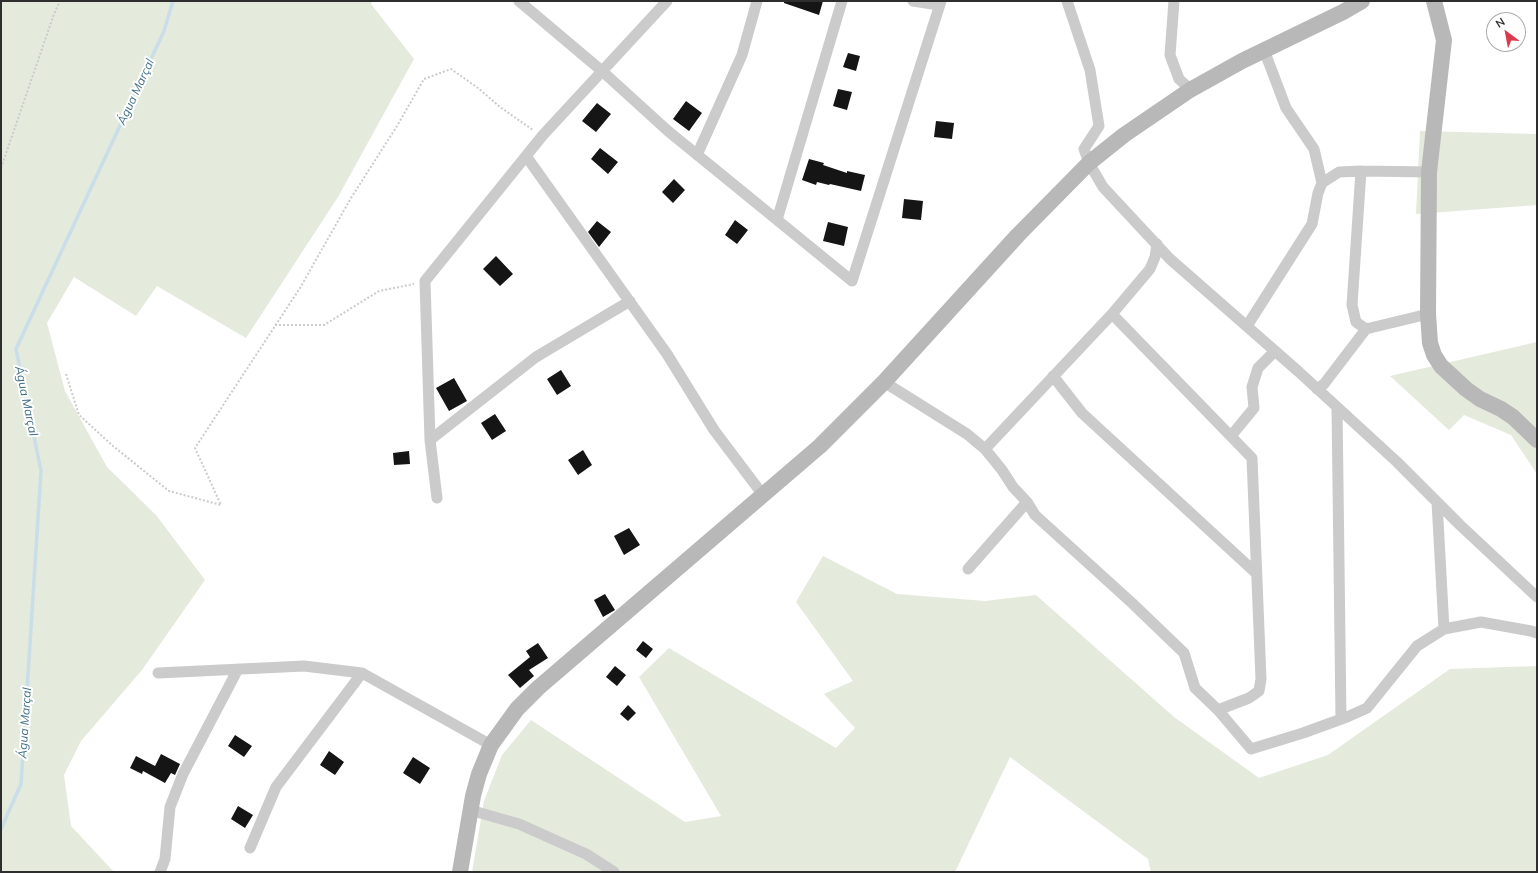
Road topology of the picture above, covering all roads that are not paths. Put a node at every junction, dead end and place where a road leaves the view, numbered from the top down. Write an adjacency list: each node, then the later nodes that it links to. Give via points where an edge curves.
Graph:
1 (519, 1): 12 (street)
2 (667, 1): 12 (street)
3 (757, 1): 14 (street, via 742,55)
4 (842, 1): 20 (street)
5 (913, 1): 10 (street)
6 (1067, 1): 16 (street, via 1090,70 1099,126 1084,149)
7 (1174, 1): 13 (street, via 1170,55 1179,79)
8 (1362, 1): 11 (street)
9 (1434, 1): 18 (street, via 1444,40)
10 (940, 3): 20 (street, via 852,281)
11 (1264, 50): 13 (street); 19 (street, via 1286,108 1314,149)
12 (602, 71): 14 (street); 15 (street)
13 (1190, 90): 16 (street)
14 (697, 155): 20 (street)
15 (526, 156): 22 (street); 33 (street, via 424,281)
16 (1089, 163): 21 (street, via 1103,187); 29 (street, via 1018,235)
17 (1361, 171): 18 (street); 19 (street, via 1339,172); 26 (street, via 1352,305 1356,322)
18 (1429, 172): 24 (street)
19 (1322, 183): 25 (street, via 1312,224)
20 (777, 220)
21 (1157, 244): 23 (street, via 1150,269); 25 (street)
22 (630, 301): 33 (street, via 536,357); 36 (street, via 667,354 714,430)
23 (1112, 314): 28 (street); 32 (street)
24 (1428, 314): 26 (street); 34 (street, via 1430,343 1441,366 1475,396 1501,409)
25 (1247, 326): 27 (street)
26 (1366, 329): 30 (street, via 1324,384)
27 (1275, 351): 30 (street); 32 (street, via 1258,368 1252,387 1254,408)
28 (1053, 376): 35 (street); 41 (street, via 1082,413)
29 (884, 382): 35 (street, via 967,434); 36 (street, via 820,446)
30 (1317, 389): 31 (street)
31 (1337, 407): 39 (street); 49 (street)
32 (1231, 436): 41 (street, via 1252,458)
33 (430, 440): 37 (street)
34 (1537, 440)
35 (984, 449): 38 (street)
36 (762, 496): 50 (street, via 538,688 517,710)
37 (437, 498)
38 (1026, 502): 40 (street); 48 (street, via 1035,514 1184,653 1195,688)
39 (1437, 502): 42 (street); 43 (street)
40 (968, 569)
41 (1258, 574): 48 (street, via 1261,679 1259,691 1249,698)
42 (1537, 597)
43 (1444, 629): 44 (street, via 1481,622); 49 (street, via 1417,646 1367,708)
44 (1537, 633)
45 (238, 669): 46 (street); 47 (street, via 304,666); 53 (street, via 183,774 170,807 165,859)
46 (158, 673)
47 (362, 674): 50 (street); 52 (street, via 276,787)
48 (1218, 710): 49 (street, via 1251,749)
49 (1342, 720)
50 (491, 746): 51 (street, via 479,774)
51 (470, 810): 54 (street); 55 (street, via 519,824 586,854)
52 (250, 848)
53 (160, 872)
54 (460, 872)
55 (614, 872)

